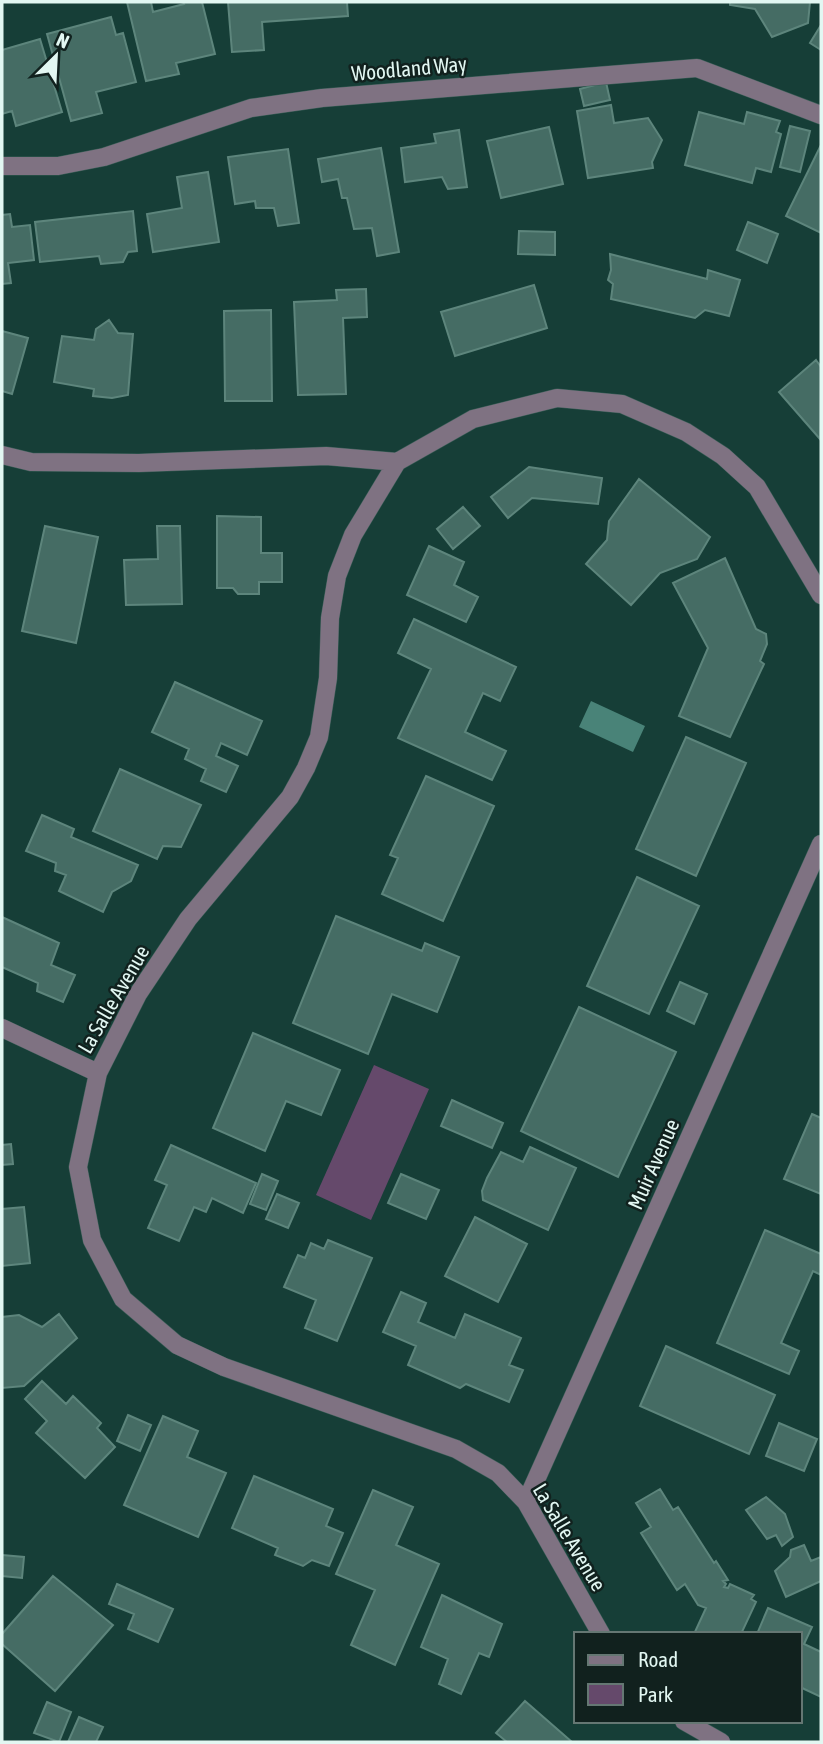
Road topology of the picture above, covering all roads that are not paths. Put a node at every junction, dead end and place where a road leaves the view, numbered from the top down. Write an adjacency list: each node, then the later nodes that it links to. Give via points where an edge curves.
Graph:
1 (821, 115): 2 (street, Woodland Way, via 697,68 263,106 104,158 58,166)
2 (2, 166)
3 (2, 455): 4 (street, via 30,462 326,456)
4 (397, 461): 5 (street, via 473,419 557,398 622,404 687,432 757,486); 8 (street, La Salle Avenue, via 354,535 338,576 319,737 306,768 290,797 188,919 138,994)
5 (821, 594)
6 (821, 844): 9 (street, Muir Avenue)
7 (2, 1028): 8 (street)
8 (97, 1073): 9 (street, La Salle Avenue, via 78,1167 92,1240 123,1299 177,1345 224,1367 456,1449 498,1473)
9 (526, 1502): 10 (street, La Salle Avenue)
10 (600, 1632)
11 (688, 1723): 12 (street)
12 (721, 1742)

